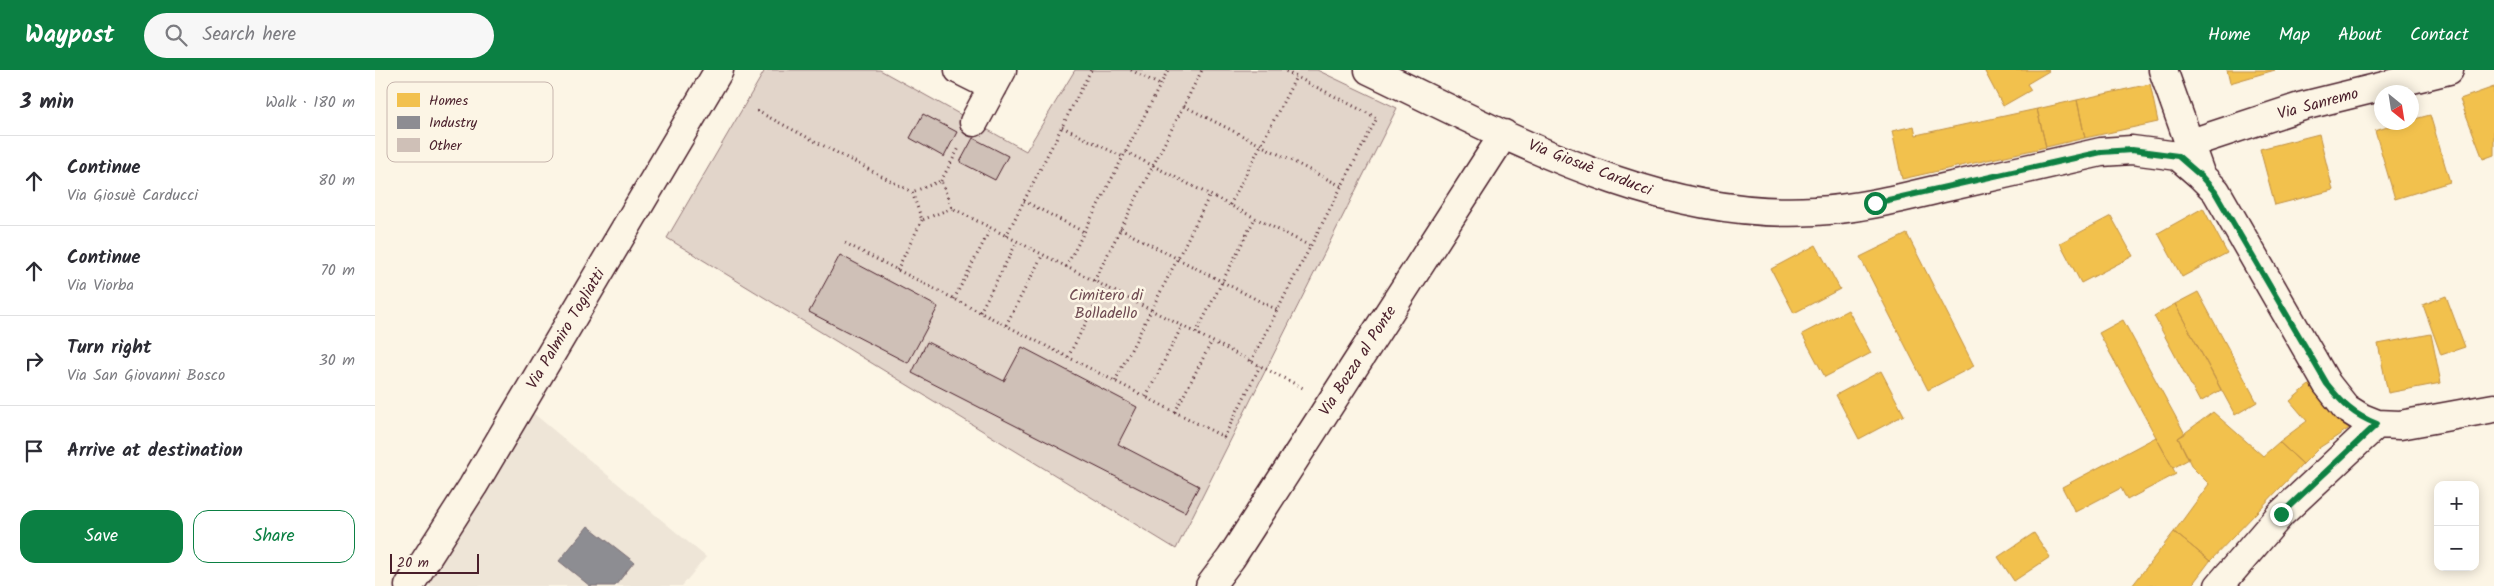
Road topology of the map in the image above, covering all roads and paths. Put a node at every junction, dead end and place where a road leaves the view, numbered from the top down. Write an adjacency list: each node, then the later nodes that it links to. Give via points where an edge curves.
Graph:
1 (719, 70): 65 (street, Via Palmiro Togliatti, via 478,478)
2 (959, 70): 12 (street)
3 (1091, 70): 17 (path)
4 (1131, 70): 13 (path)
5 (1168, 70): 13 (path)
6 (1202, 70): 14 (path)
7 (1283, 70): 11 (path)
8 (1369, 70): 18 (street, Via Giosuè Carducci)
9 (2163, 70): 19 (street)
10 (2449, 70): 19 (street, Via Sanremo, via 2303,106)
11 (1297, 77): 20 (path); 26 (path, via 1377,118)
12 (998, 79): 16 (street)
13 (1160, 85): 21 (path)
14 (1184, 106): 20 (path); 23 (path)
15 (757, 111): 27 (path)
16 (973, 122): 25 (path)
17 (1062, 127): 22 (path); 29 (path)
18 (1504, 134): 24 (street, Via Giosuè Carducci, via 1598,174 1659,194 1708,205 1786,212 1841,209 1875,203 2101,152 2132,150 2178,156); 61 (street, Via Bozza al Ponte)
19 (2188, 144): 24 (street)
20 (1261, 145): 26 (path); 30 (path)
21 (1126, 152): 22 (path); 23 (path)
22 (1123, 157): 36 (path)
23 (1153, 165): 28 (path); 35 (path)
24 (2201, 176): 64 (street, via 2215,192 2327,384 2346,408)
25 (941, 181): 27 (path); 31 (path)
26 (1341, 186): 40 (path)
27 (912, 192): 33 (path)
28 (1210, 195): 30 (path); 42 (path)
29 (1024, 201): 36 (path); 37 (path)
30 (1230, 205): 32 (path)
31 (952, 208): 33 (path); 34 (path)
32 (1255, 218): 40 (path); 46 (path)
33 (922, 220): 44 (path)
34 (991, 228): 37 (path); 48 (path)
35 (1120, 229): 42 (path); 45 (path)
36 (1084, 232): 43 (path)
37 (1006, 236): 38 (path)
38 (1017, 242): 41 (path); 51 (path)
39 (845, 243): 44 (path)
40 (1310, 246): 50 (path)
41 (1043, 254): 43 (path); 52 (path)
42 (1177, 258): 46 (path); 49 (path)
43 (1066, 267): 45 (path)
44 (897, 270): 48 (path)
45 (1093, 281): 47 (path)
46 (1222, 282): 50 (path); 54 (path)
47 (1105, 286): 49 (path); 56 (path)
48 (954, 299): 51 (path)
49 (1151, 310): 53 (path); 59 (path)
50 (1277, 310): 57 (path)
51 (980, 312): 52 (path)
52 (1006, 325): 56 (path)
53 (1183, 326): 54 (path); 60 (path)
54 (1196, 333): 55 (path)
55 (1212, 341): 57 (path); 63 (path)
56 (1068, 358): 59 (path)
57 (1251, 361): 58 (path)
58 (1261, 366): 61 (path); 63 (path, via 1224,437)
59 (1115, 381): 60 (path)
60 (1146, 397): 63 (path)
61 (1332, 402): 66 (street, Via Bozza al Ponte)
62 (2494, 408): 64 (street, via 2400,425)
63 (1175, 412)
64 (2369, 421): 67 (street, via 2281,514)
65 (409, 586)
66 (1210, 586)
67 (2219, 586)

